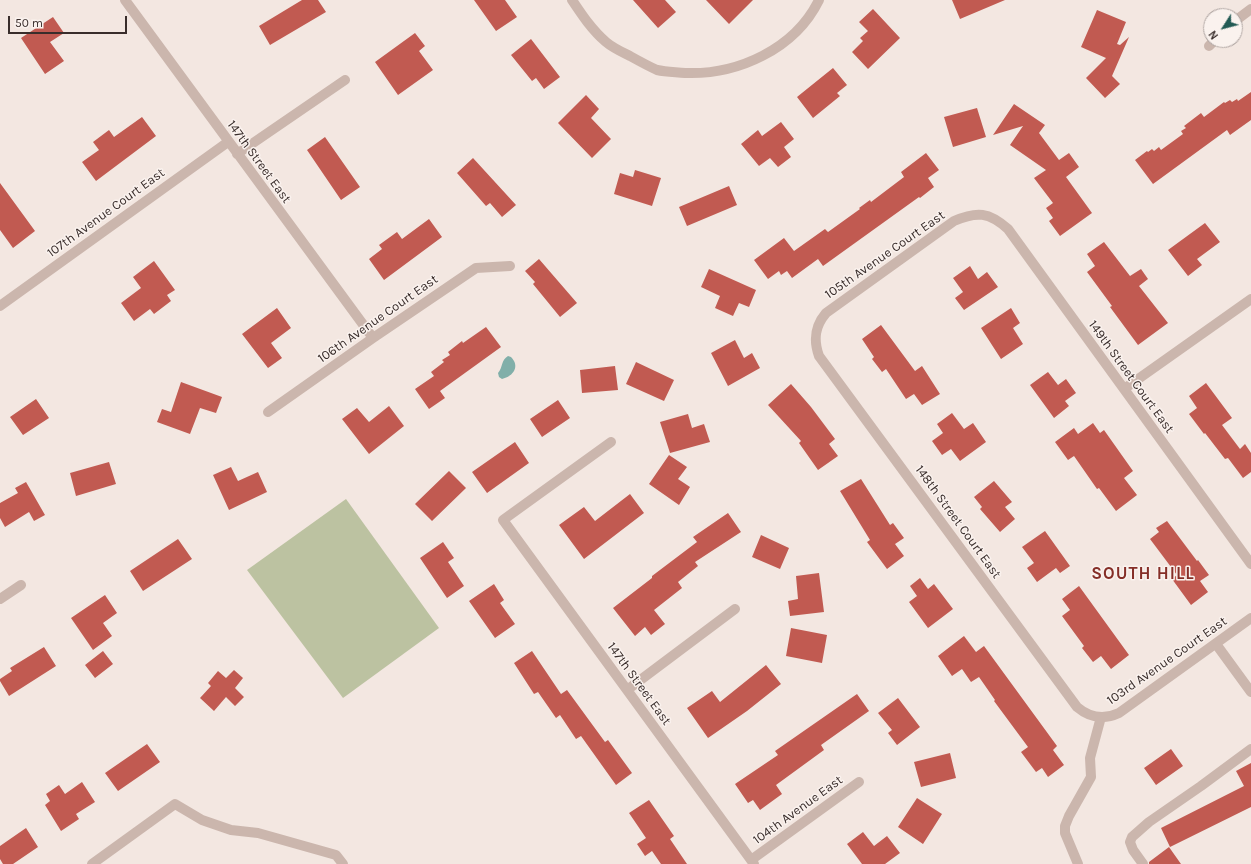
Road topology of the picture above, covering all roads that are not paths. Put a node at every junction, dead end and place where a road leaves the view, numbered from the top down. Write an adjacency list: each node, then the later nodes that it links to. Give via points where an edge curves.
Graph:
1 (125, 0): 5 (street, 147th Street East)
2 (572, 0): 3 (street, via 594,30 608,43 658,70 694,73 715,72 757,60 793,35 806,22)
3 (819, 0)
4 (345, 80): 6 (street)
5 (228, 142): 6 (street, 147th Street East); 10 (street, 107th Avenue Court East)
6 (237, 154): 12 (street, 147th Street East)
7 (983, 215): 11 (street, 105th Avenue Court East, via 966,216 954,221 826,313 820,319); 13 (street, 149th Street Court East, via 998,220 1008,229)
8 (510, 266): 12 (street, 106th Avenue Court East, via 476,268)
9 (1251, 298): 13 (street)
10 (0, 306)
11 (815, 333): 24 (street, 148th Street Court East, via 819,356 1077,707 1084,713)
12 (373, 338): 14 (street, 106th Avenue Court East)
13 (1124, 389): 16 (street, 149th Street Court East)
14 (268, 412)
15 (611, 442): 22 (street, 147th Street East, via 503,520)
16 (1251, 564)
17 (21, 585): 18 (street)
18 (0, 599)
19 (735, 609): 22 (street)
20 (1251, 618): 21 (street, 103rd Avenue Court East)
21 (1216, 644): 23 (street); 24 (street, 103rd Avenue Court East, via 1119,713)
22 (627, 690): 27 (street, 147th Street East)
23 (1251, 692)
24 (1098, 717): 30 (street, via 1090,758 1091,777 1065,826 1065,833)
25 (1251, 749): 31 (street, via 1132,837 1132,850)
26 (859, 782): 27 (street, 104th Avenue East)
27 (753, 862)
28 (92, 864): 29 (street, via 175,804 202,820 231,830 258,833 336,855)
29 (343, 864)
30 (1078, 864)
31 (1143, 864)

